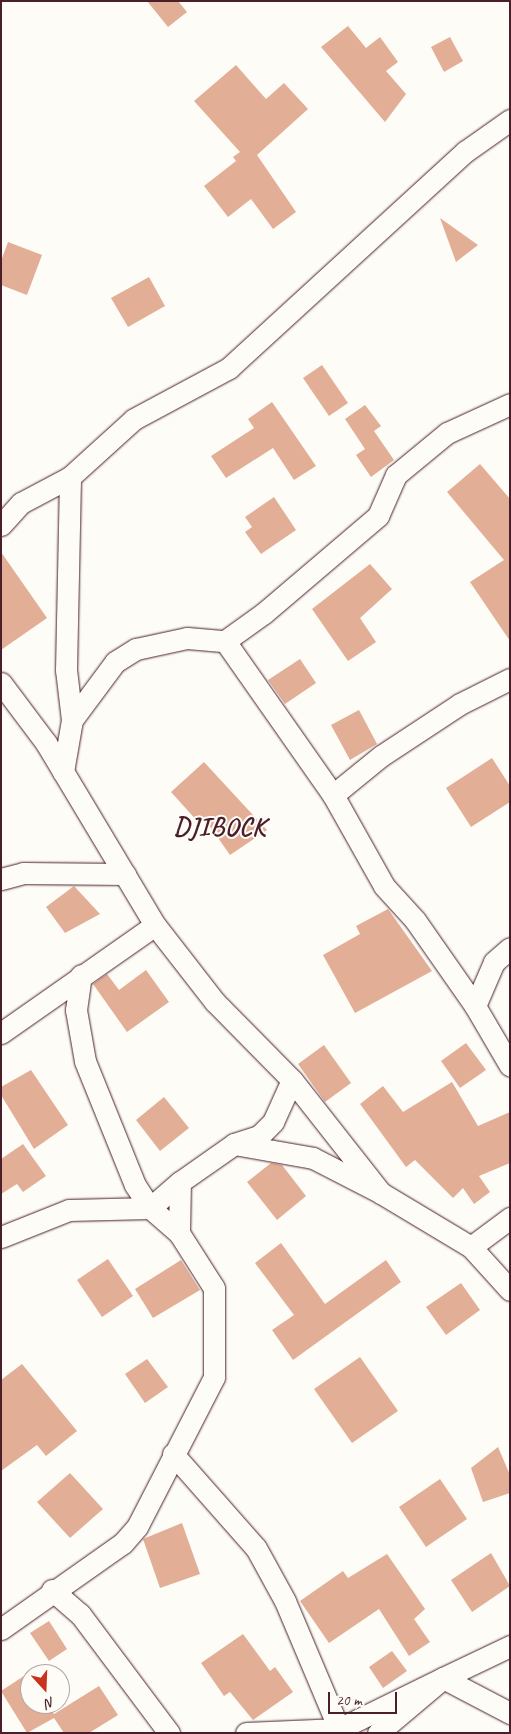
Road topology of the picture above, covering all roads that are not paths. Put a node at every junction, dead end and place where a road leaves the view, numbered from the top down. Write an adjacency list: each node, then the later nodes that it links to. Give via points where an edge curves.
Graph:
1 (510, 120): 3 (street, via 466,151 229,368 134,419)
2 (510, 404): 5 (street, via 447,434 396,475 384,493 378,516)
3 (70, 477): 4 (street, via 21,503); 8 (street, via 66,670)
4 (1, 525)
5 (225, 641): 8 (street, via 187,638 136,649 115,662); 10 (street)
6 (510, 679): 10 (street, via 460,704 381,756)
7 (1, 682): 9 (street)
8 (72, 720): 9 (street)
9 (63, 772): 11 (street)
10 (333, 795): 16 (street, via 384,886 415,920)
11 (125, 874): 12 (street, via 23,873); 13 (street)
12 (1, 880)
13 (155, 925): 15 (street); 19 (street, via 215,1002)
14 (510, 948): 16 (street, via 494,962)
15 (81, 975): 17 (street); 23 (street, via 76,1010 85,1062 135,1185)
16 (475, 1006): 18 (street)
17 (1, 1033)
18 (509, 1064)
19 (292, 1080): 20 (street, via 273,1122 259,1136); 22 (street)
20 (234, 1144): 21 (street); 22 (street, via 313,1158)
21 (180, 1182): 23 (street); 25 (street)
22 (381, 1193): 27 (street)
23 (150, 1208): 25 (street); 26 (street, via 69,1210)
24 (510, 1218): 27 (street)
25 (179, 1233): 29 (street, via 214,1288 214,1377)
26 (1, 1237)
27 (471, 1247): 28 (street)
28 (510, 1290)
29 (173, 1454): 30 (street, via 138,1527 123,1543); 35 (street, via 256,1548 285,1601)
30 (52, 1590): 31 (street); 36 (street, via 80,1614)
31 (1, 1629)
32 (510, 1646): 33 (street)
33 (443, 1678): 34 (street); 35 (street); 38 (street)
34 (510, 1713)
35 (340, 1729): 37 (street)
36 (169, 1733)
37 (246, 1733)
38 (378, 1733)

